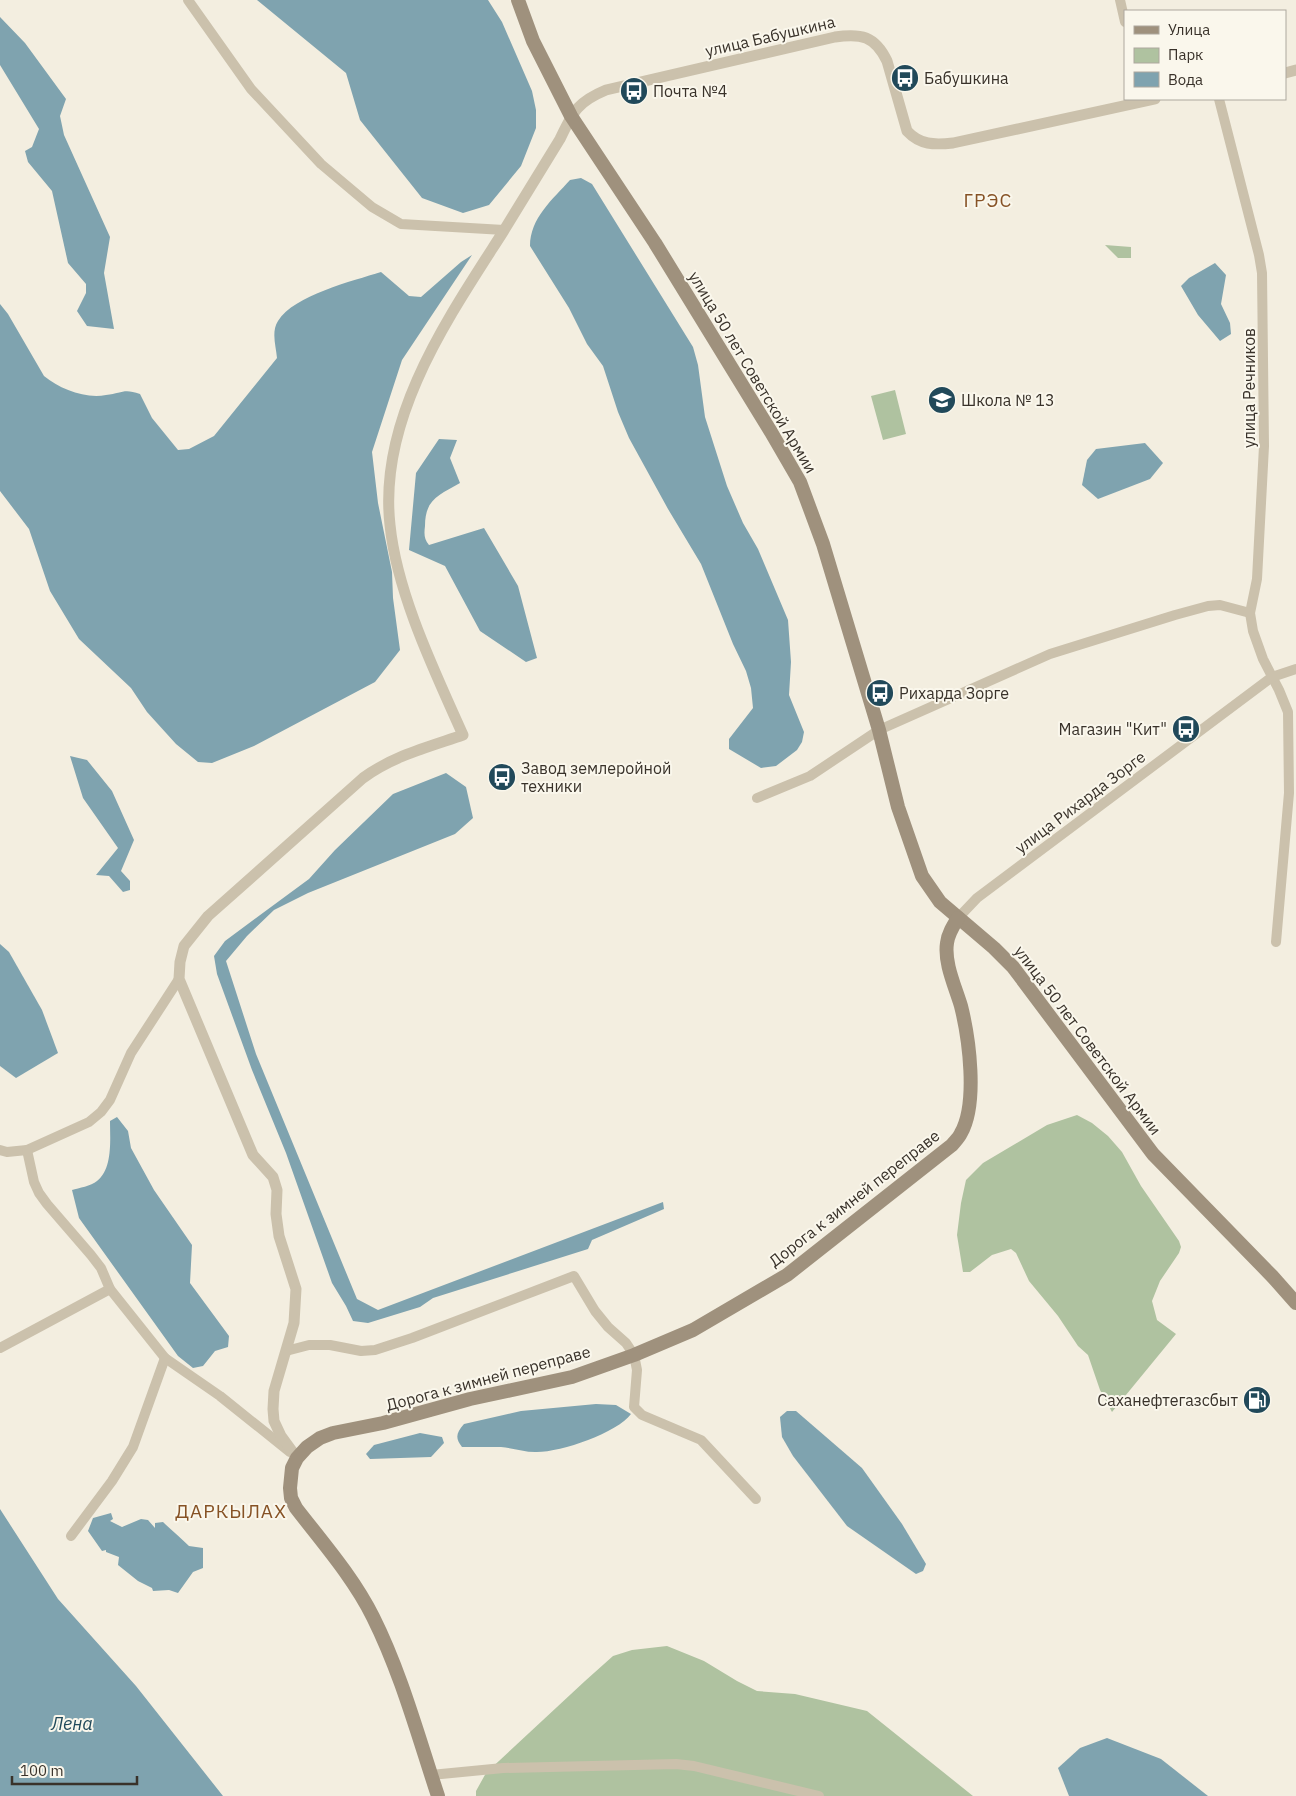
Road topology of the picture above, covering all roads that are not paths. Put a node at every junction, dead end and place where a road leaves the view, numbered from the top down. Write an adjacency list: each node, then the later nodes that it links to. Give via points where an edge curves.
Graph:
1 (188, 0): 8 (street, via 251,89 321,164 372,206 401,224)
2 (518, 0): 7 (main road, улица 50 лет Советской Армии, via 533,41)
3 (1120, 0): 4 (street)
4 (1124, 18)
5 (1145, 100): 7 (street, улица Бабушкина, via 953,143 928,144 907,131 883,52 874,41 850,35 606,90 585,100)
6 (1219, 100): 9 (street, улица Речников, via 1262,273 1264,446 1257,579)
7 (571, 116): 8 (street, улица Бабушкина); 12 (main road, улица 50 лет Советской Армии, via 655,243 800,482 823,544)
8 (504, 230): 16 (street, улица Бабушкина, via 431,350 404,416 390,467 390,524 401,580 463,735 401,756 363,778 208,916 184,946)
9 (1250, 613): 11 (street, улица Речников, via 1253,631); 12 (street, via 1220,605 1208,606 1083,642)
10 (1296, 669): 11 (street, улица Рихарда Зорге)
11 (1272, 677): 14 (street, улица Рихарда Зорге, via 977,898); 15 (street, via 1288,712 1290,774)
12 (879, 730): 13 (street, via 810,776); 14 (main road, улица 50 лет Советской Армии, via 898,807 922,876 940,902)
13 (756, 798)
14 (958, 918): 20 (main road, улица 50 лет Советской Армии, via 1014,967 1154,1154); 23 (main road, Дорога к зимней переправе, via 950,932 946,952 966,1028 971,1079 969,1108 961,1134 952,1145 786,1275 693,1330)
15 (1276, 942)
16 (179, 979): 18 (street, via 131,1053 110,1100 101,1112 89,1122); 22 (street, via 253,1155 272,1177 277,1190 279,1236 296,1289 294,1323)
17 (0, 1150): 18 (street)
18 (27, 1150): 19 (street, via 39,1193 91,1255)
19 (110, 1289): 21 (street); 24 (street)
20 (1296, 1303)
21 (0, 1348)
22 (286, 1351): 23 (street, via 309,1345 375,1350 574,1276 594,1311); 25 (street, via 274,1391 274,1422)
23 (634, 1354): 25 (main road, Дорога к зимней переправе, via 560,1381 470,1399 333,1433 307,1446); 26 (street, via 637,1370 634,1407 642,1415 701,1440)
24 (165, 1358): 25 (street, via 220,1396); 27 (street, via 133,1447)
25 (297, 1458): 28 (main road, via 292,1468 291,1498 346,1572 372,1615 389,1653)
26 (756, 1498)
27 (71, 1536)
28 (431, 1775): 29 (main road); 30 (street, via 503,1768 676,1764)
29 (438, 1796)
30 (819, 1796)

